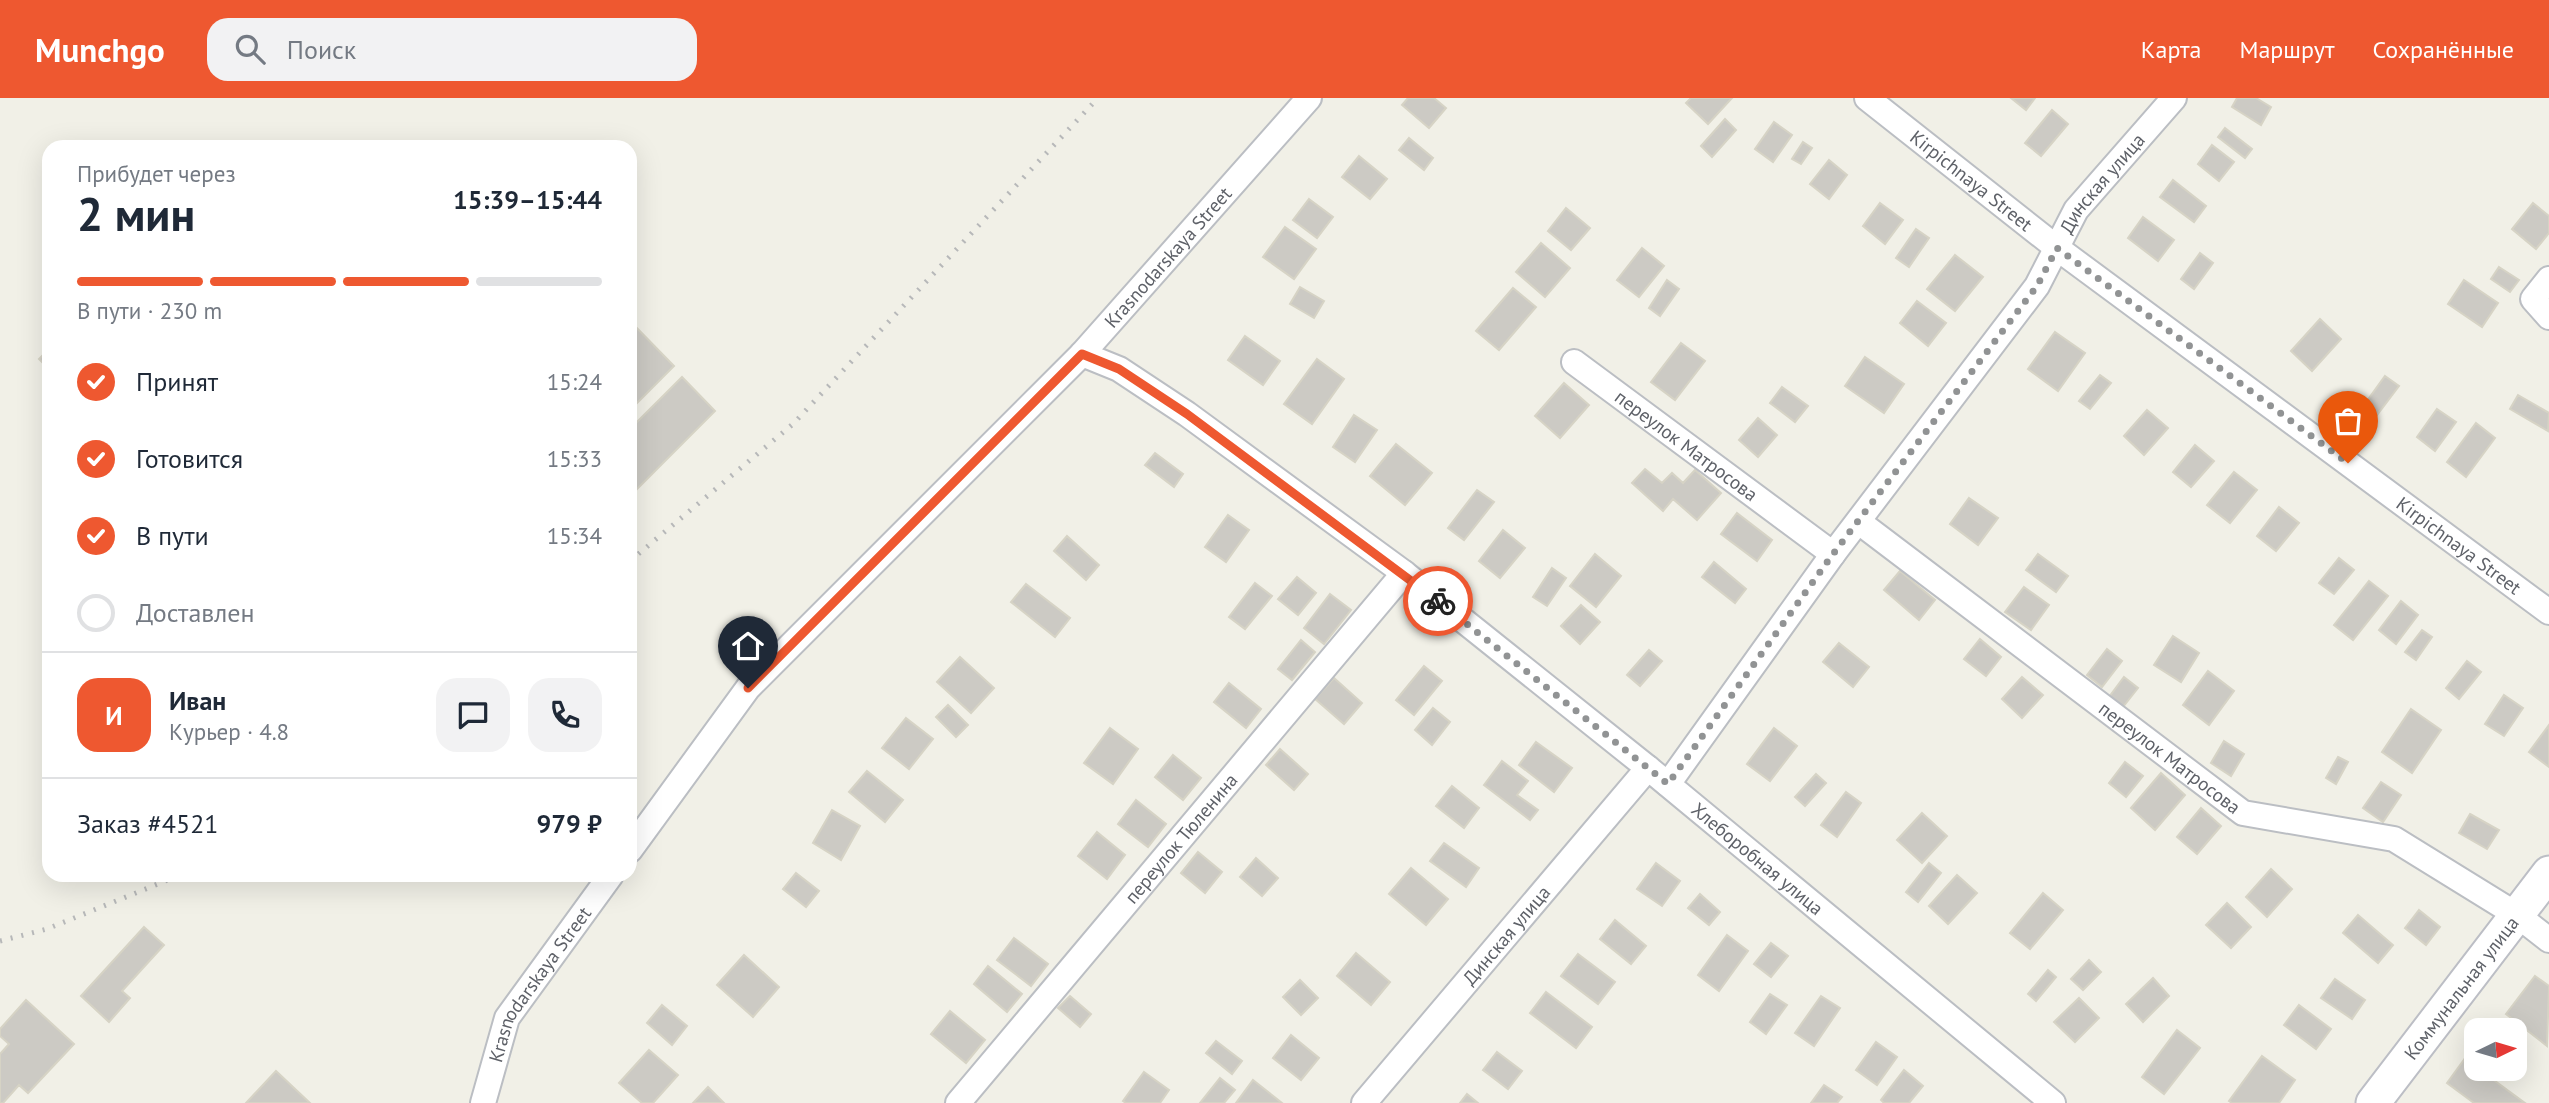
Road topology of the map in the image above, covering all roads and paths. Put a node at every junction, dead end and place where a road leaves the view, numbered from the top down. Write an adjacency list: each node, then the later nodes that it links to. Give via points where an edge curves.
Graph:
1 (1309, 98): 7 (street, Krasnodarskaya Street)
2 (1867, 98): 4 (street, Kirpichnaya Street)
3 (2174, 98): 4 (street, Динская улица, via 2076,209)
4 (2057, 248): 9 (street, Динская улица, via 2037,286); 12 (street, Kirpichnaya Street)
5 (2549, 279): 6 (street, via 2533,299)
6 (2549, 317)
7 (1082, 354): 11 (street, Хлеборобная улица, via 1119,369 1187,414); 15 (street, Krasnodarskaya Street, via 748,688)
8 (1574, 362): 10 (street, переулок Матросова)
9 (1859, 522): 10 (street, Динская улица); 18 (street, переулок Матросова, via 2243,813 2394,839)
10 (1833, 554): 14 (street, Динская улица)
11 (1404, 573): 13 (street, Хлеборобная улица); 21 (street, переулок Тюленина)
12 (2549, 612)
13 (1648, 768): 14 (street, Хлеборобная улица); 22 (street, Динская улица)
14 (1668, 784): 23 (street, Хлеборобная улица)
15 (637, 839)
16 (2549, 873): 18 (street, Коммунальная улица)
17 (606, 882): 20 (street, Krasnodarskaya Street, via 507,1018)
18 (2517, 915): 19 (street, переулок Матросова); 24 (street, Коммунальная улица)
19 (2549, 940)
20 (483, 1103)
21 (958, 1103)
22 (1364, 1103)
23 (2053, 1103)
24 (2373, 1103)

